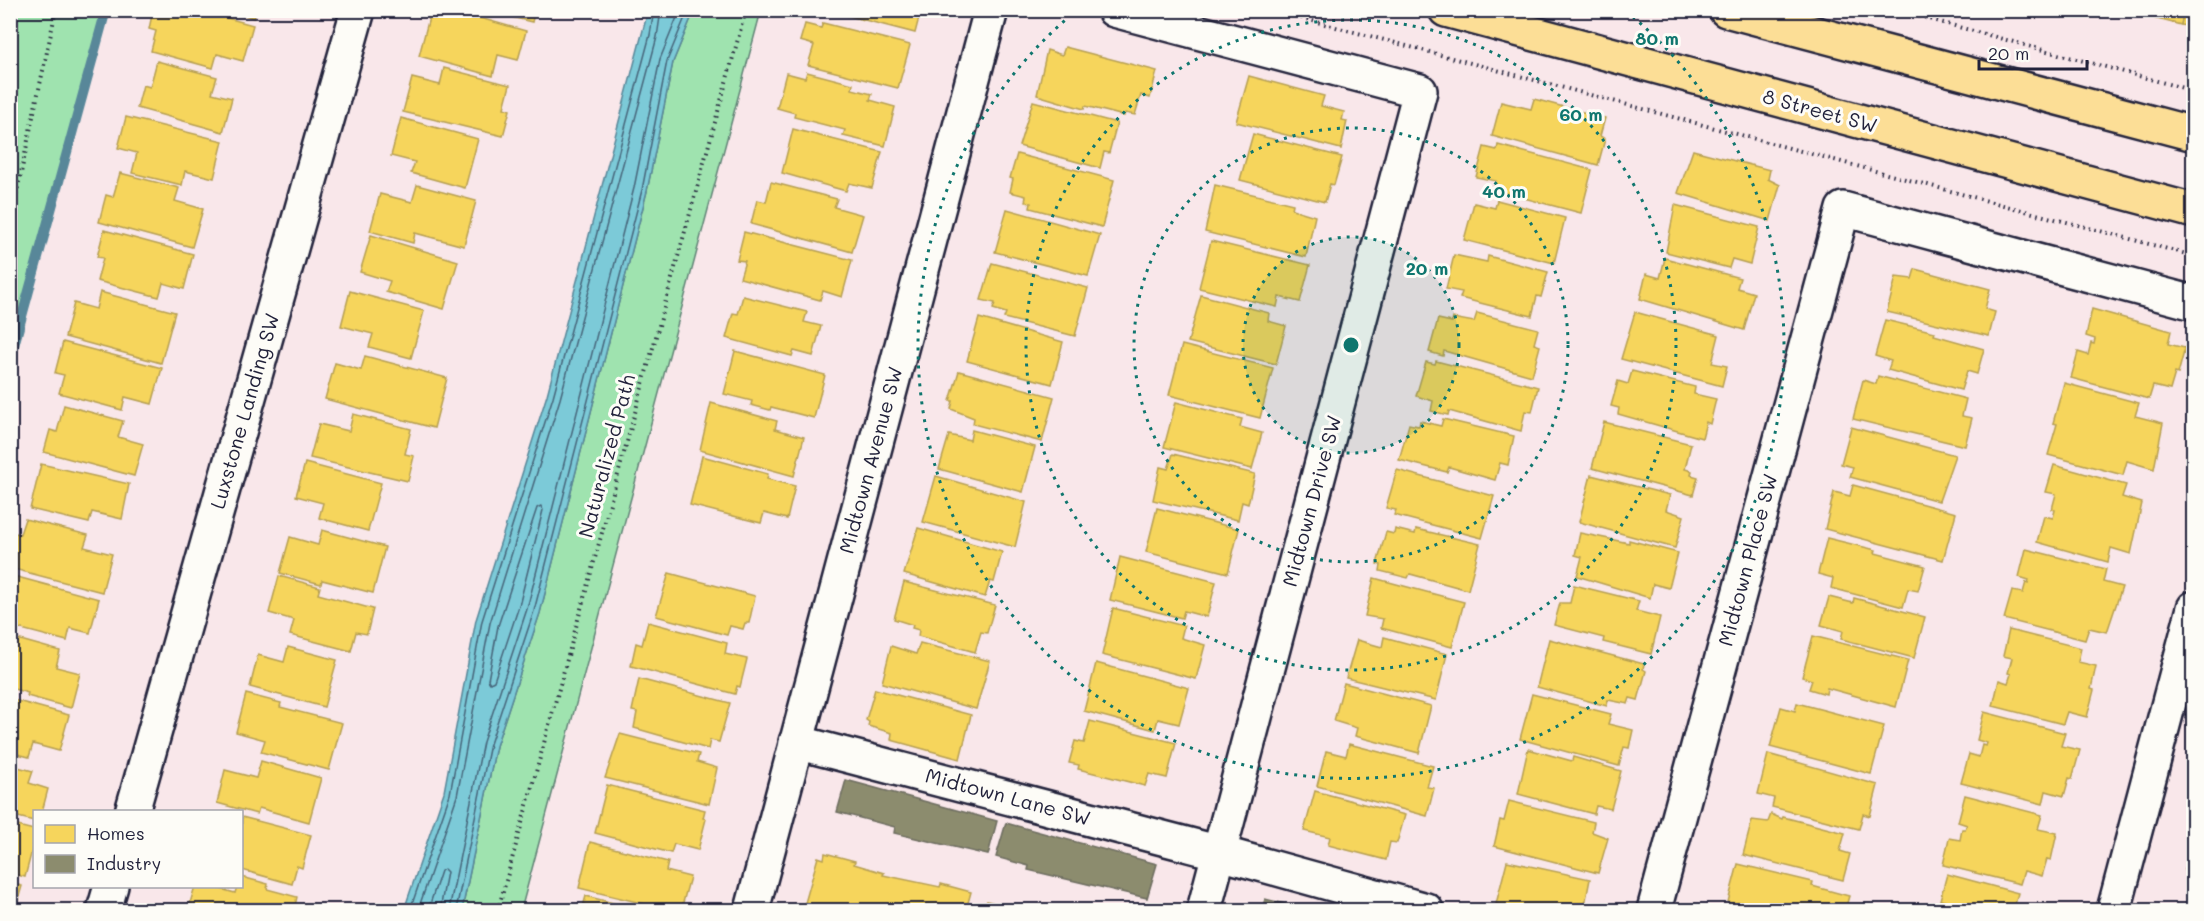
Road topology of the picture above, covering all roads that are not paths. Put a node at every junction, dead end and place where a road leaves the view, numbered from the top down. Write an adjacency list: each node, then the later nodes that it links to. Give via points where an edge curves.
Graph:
1 (358, 10): 11 (street, Luxstone Landing SW)
2 (991, 10): 10 (street, Midtown Avenue SW)
3 (1114, 10): 12 (street, Midtown Drive SW, via 1420,90)
4 (1446, 10): 7 (main road, 8 Street SW)
5 (1726, 10): 6 (main road)
6 (2193, 134)
7 (2193, 211)
8 (2193, 303): 18 (street, Midtown Place SW, via 1843,209)
9 (2193, 608): 19 (street)
10 (796, 742): 12 (street, Midtown Lane SW); 15 (street, Midtown Avenue SW)
11 (133, 810)
12 (1220, 852): 16 (street, Midtown Drive SW); 17 (street, Midtown Lane SW)
13 (110, 888): 14 (street)
14 (104, 910)
15 (752, 910)
16 (1204, 910)
17 (1426, 910)
18 (1654, 910)
19 (2114, 910)

